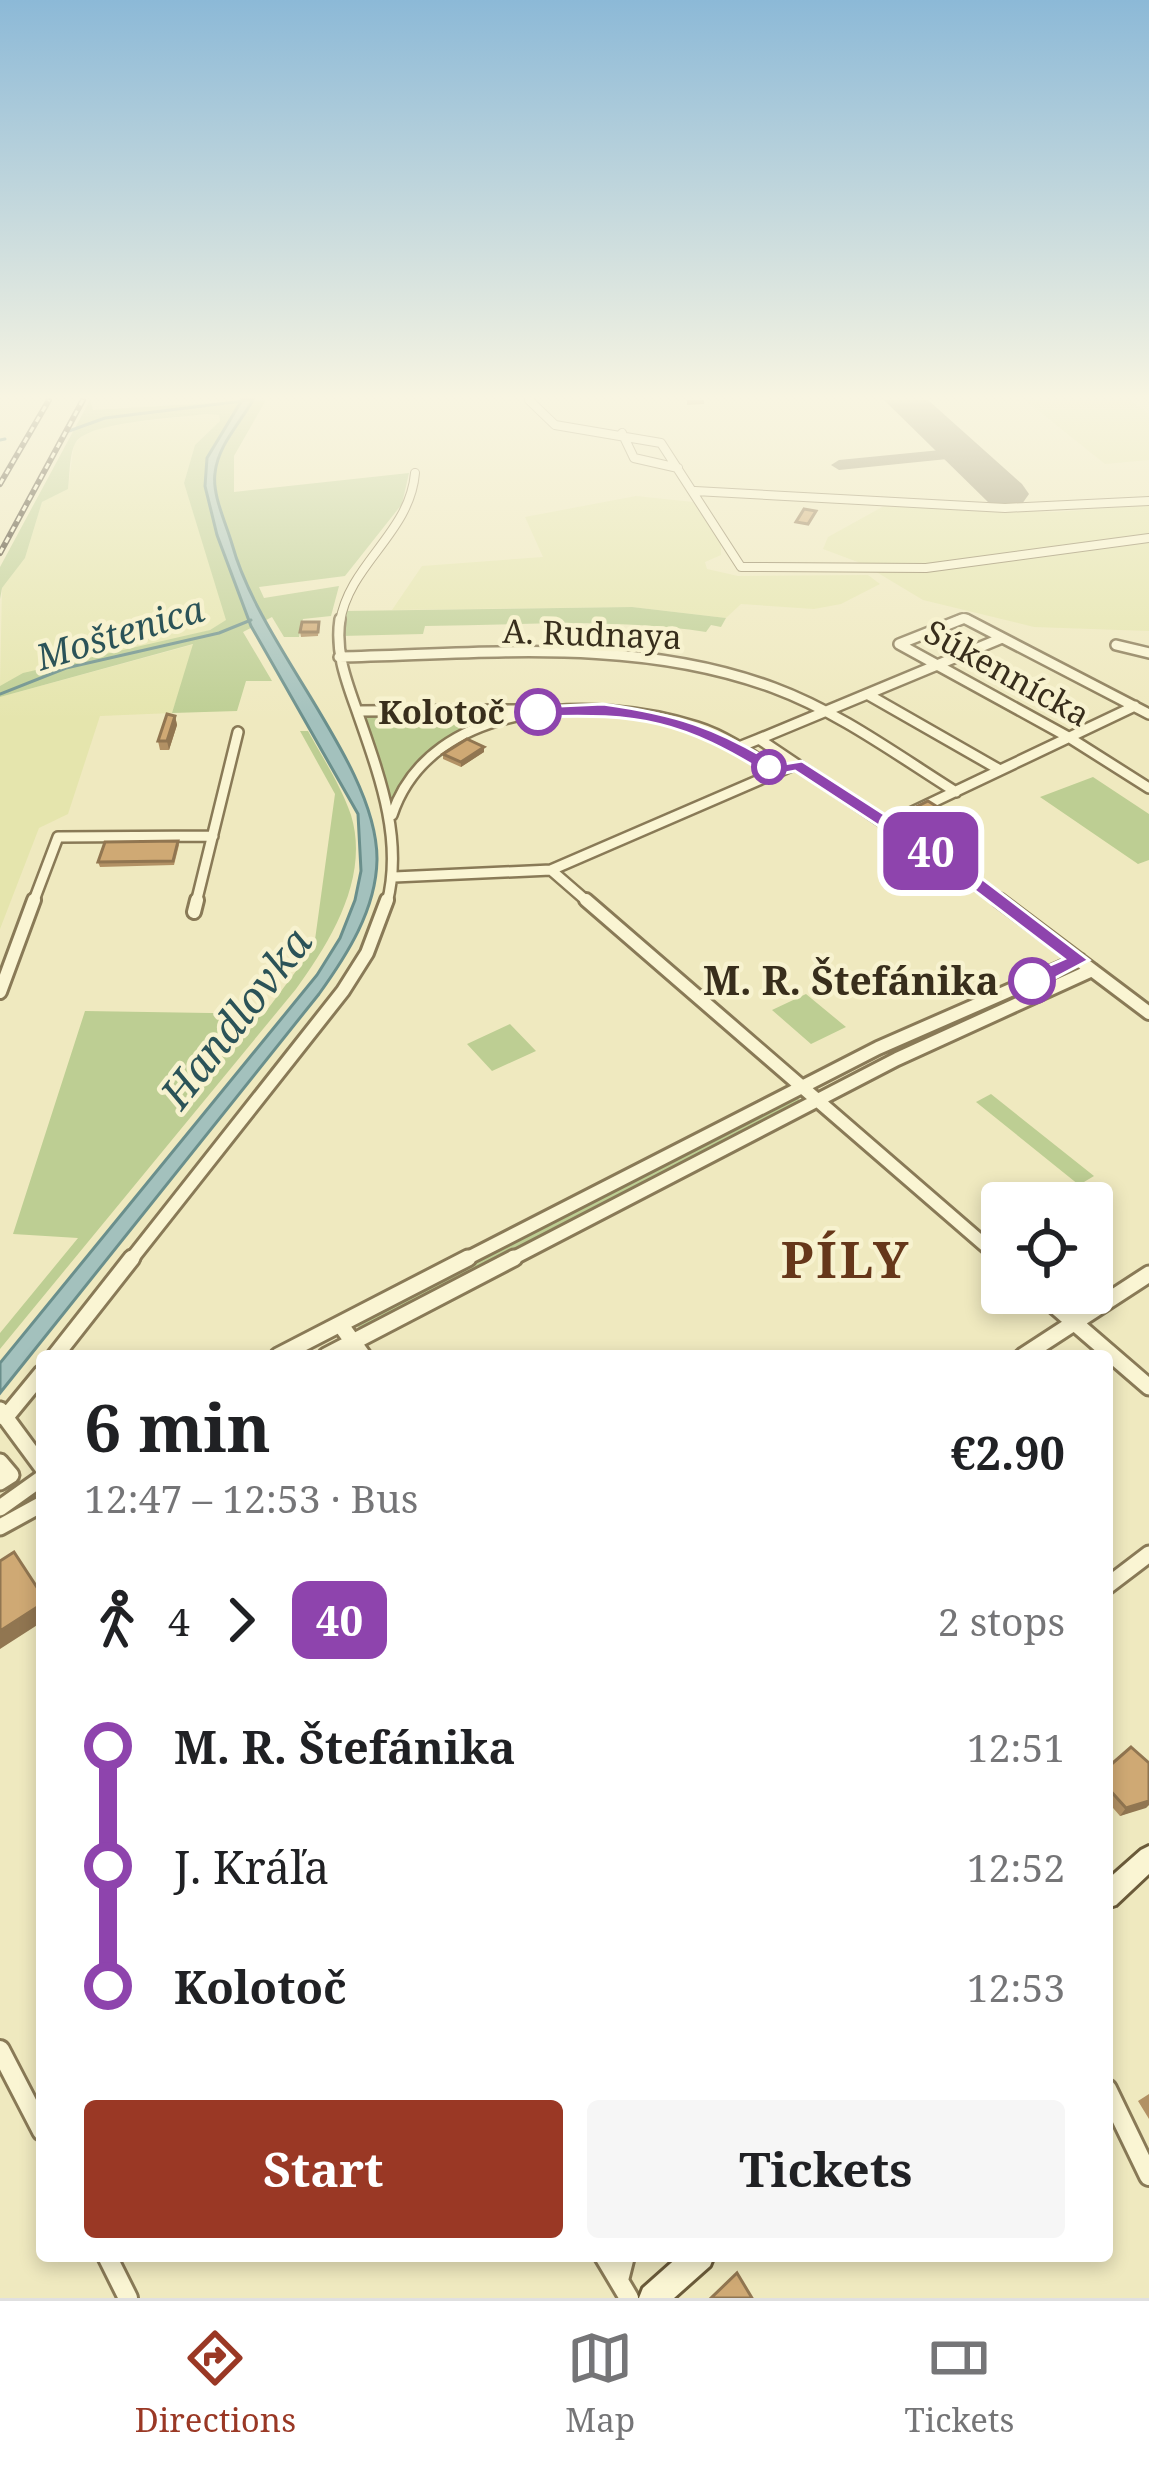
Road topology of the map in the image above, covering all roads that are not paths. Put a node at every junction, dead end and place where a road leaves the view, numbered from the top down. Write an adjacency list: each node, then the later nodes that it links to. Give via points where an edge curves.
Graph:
1 (409, 507): 7 (street, via 340,607)
2 (705, 507): 3 (street, via 741,567 926,568)
3 (1149, 538)
4 (1002, 638): 8 (street); 8 (street, Súkennícka, via 964,618 899,644); 10 (street)
5 (1116, 645): 6 (street)
6 (1149, 653)
7 (339, 658): 12 (street); 13 (street, A. Rudnaya, via 638,657 736,675)
8 (937, 665): 9 (street); 16 (street, Súkennícka)
9 (867, 694): 13 (street); 20 (street)
10 (1135, 706): 14 (street); 16 (street)
11 (545, 710): 12 (street); 18 (street, via 665,717); 23 (street, via 467,734)
12 (357, 711): 22 (street)
13 (824, 712): 17 (street); 25 (street, A. Rudnaya)
14 (1149, 714)
15 (238, 732): 28 (street)
16 (1070, 738): 20 (street); 24 (street, Súkennícka)
17 (758, 739): 18 (street); 19 (street)
18 (739, 747): 21 (street)
19 (796, 764): 21 (street); 27 (street)
20 (1000, 770): 25 (street)
21 (777, 772): 29 (street)
22 (378, 777): 23 (street); 26 (street)
23 (406, 778): 26 (street)
24 (1149, 788)
25 (956, 791): 27 (street)
26 (391, 815): 30 (street)
27 (890, 823): 32 (street)
28 (213, 836): 31 (street); 34 (street, via 58,837)
29 (551, 869): 30 (street); 36 (street)
30 (394, 878): 44 (street, via 379,932 343,991)
31 (194, 912)
32 (1078, 960): 33 (street); 36 (street)
33 (1092, 970): 35 (street); 37 (street)
34 (0, 992)
35 (1149, 1013)
36 (802, 1086): 37 (street); 42 (street)
37 (818, 1101): 38 (street); 43 (street)
38 (981, 1242)
39 (1149, 1274): 41 (street)
40 (1064, 1314): 41 (street)
41 (1075, 1323): 48 (street); 49 (street)
42 (340, 1324): 43 (street); 45 (street)
43 (353, 1342): 46 (street); 47 (street)
44 (60, 1350)
45 (290, 1350)
46 (338, 1350)
47 (359, 1350)
48 (1032, 1350)
49 (1106, 1350)
50 (1113, 1356): 52 (street)
51 (36, 1378): 53 (street)
52 (1149, 1388)
53 (3, 1414): 54 (street)
54 (36, 1459)
55 (0, 1462): 56 (street, via 10,1475)
56 (0, 1482)
57 (36, 1482): 59 (street)
58 (36, 1507): 60 (street)
59 (0, 1508)
60 (0, 1527)
61 (1149, 1553): 62 (street)
62 (1113, 1581)
63 (1149, 1858): 64 (street)
64 (1113, 1890)
65 (0, 2050): 67 (street)
66 (1113, 2102): 68 (street)
67 (36, 2120)
68 (1149, 2176)
69 (109, 2262): 73 (street)
70 (608, 2262): 72 (street)
71 (683, 2262): 74 (street)
72 (624, 2289)
73 (128, 2298)
74 (653, 2298)

